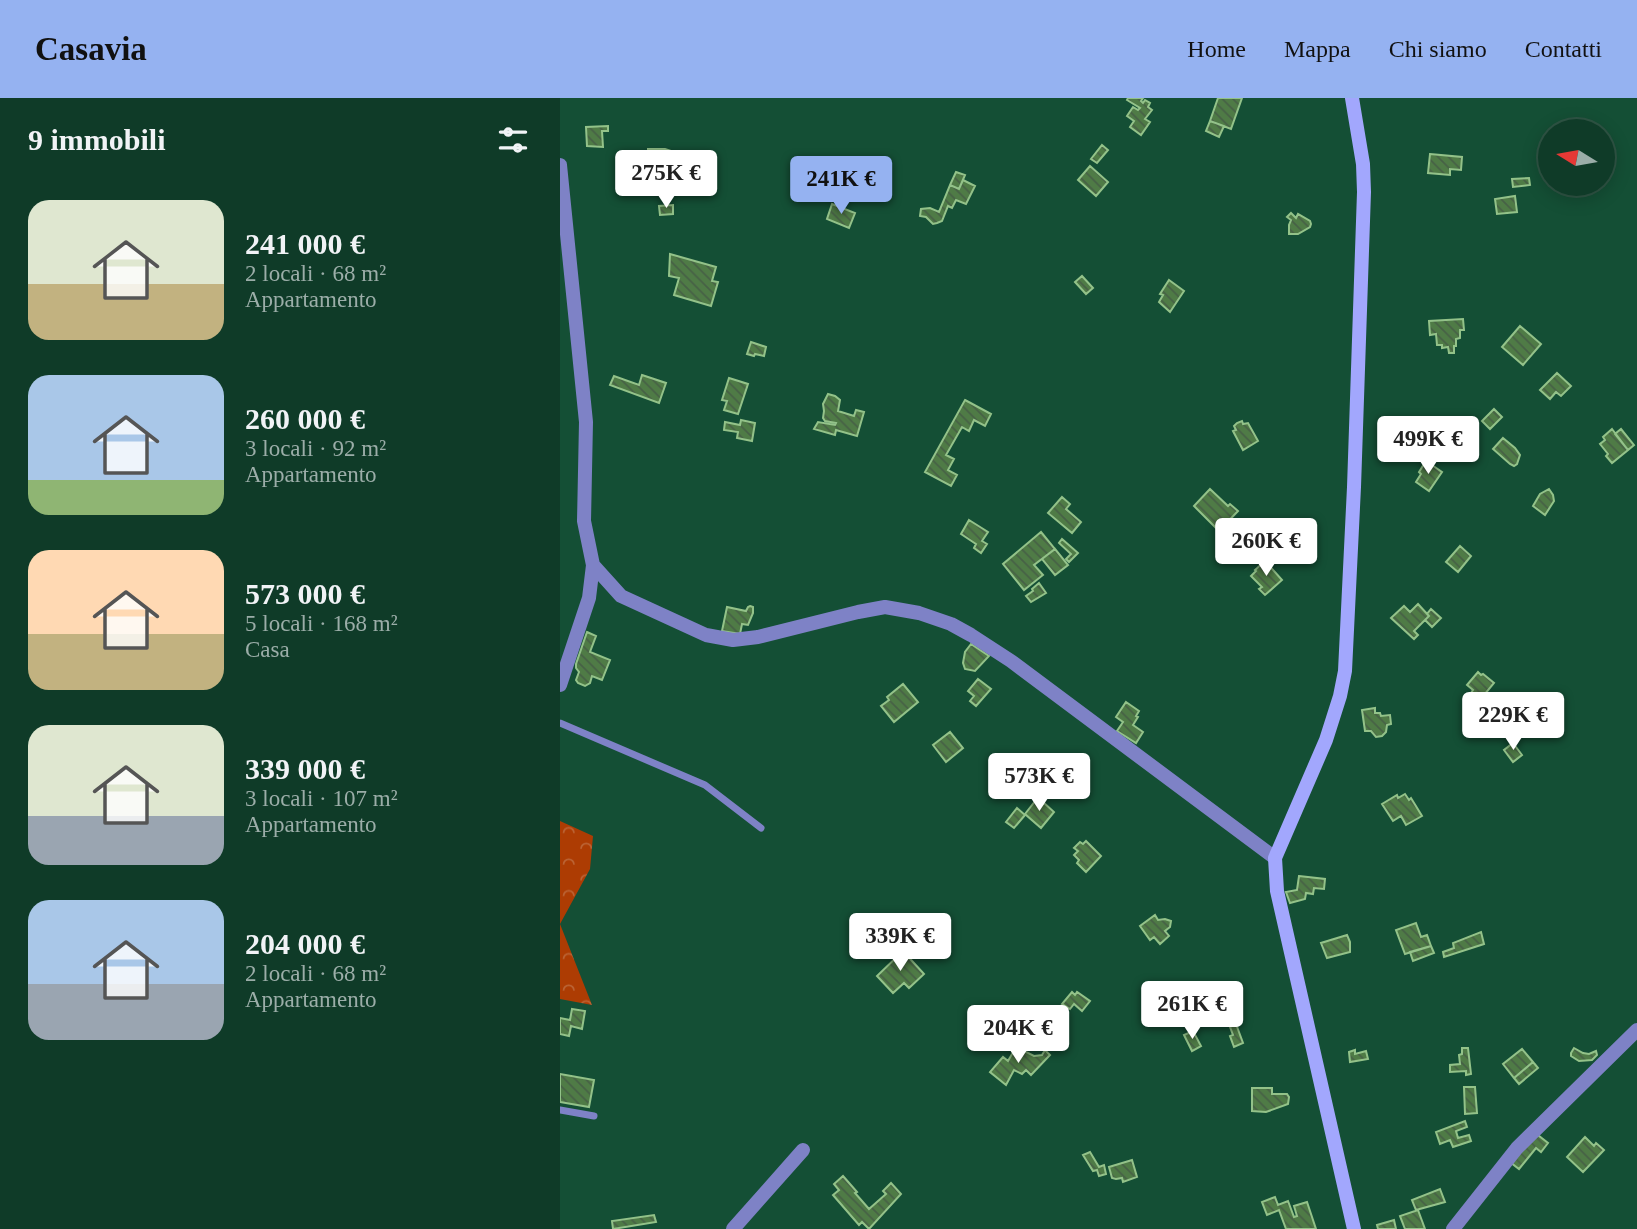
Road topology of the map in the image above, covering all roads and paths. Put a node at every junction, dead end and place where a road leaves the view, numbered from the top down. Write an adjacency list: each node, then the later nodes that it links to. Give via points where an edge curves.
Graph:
1 (1352, 98): 8 (main road, via 1364,192 1345,671 1326,740)
2 (560, 165): 3 (street)
3 (565, 258): 4 (street, via 586,422 584,521)
4 (593, 565): 5 (street, via 589,598); 8 (street, via 621,596 706,635 733,640 885,607 951,624 1011,661)
5 (560, 685)
6 (560, 723): 7 (lane, via 705,785)
7 (761, 828)
8 (1275, 858): 14 (main road, via 1277,891)
9 (1636, 1033): 15 (street, via 1517,1148)
10 (560, 1110): 11 (lane)
11 (594, 1116)
12 (803, 1150): 13 (street)
13 (733, 1229)
14 (1354, 1229)
15 (1453, 1229)

